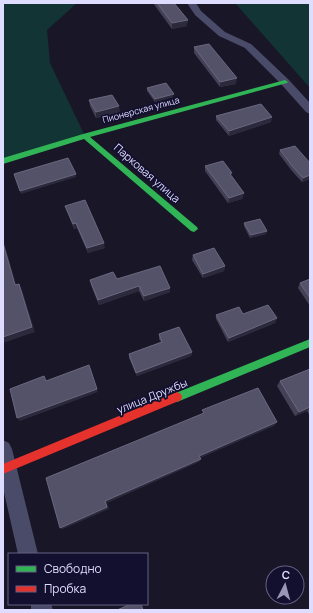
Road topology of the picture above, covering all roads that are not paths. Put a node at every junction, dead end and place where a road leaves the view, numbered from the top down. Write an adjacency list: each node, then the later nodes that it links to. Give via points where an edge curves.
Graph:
1 (191, 3): 2 (street, via 198,13 222,34 248,46)
2 (285, 82): 3 (street); 4 (street, Пионерская улица)
3 (310, 110)
4 (85, 136): 5 (street, Пионерская улица); 6 (street, Парковая улица)
5 (3, 161)
6 (194, 229)
7 (310, 343): 9 (street, улица Дружбы)
8 (3, 448): 9 (street)
9 (5, 468): 10 (street)
10 (28, 553)

